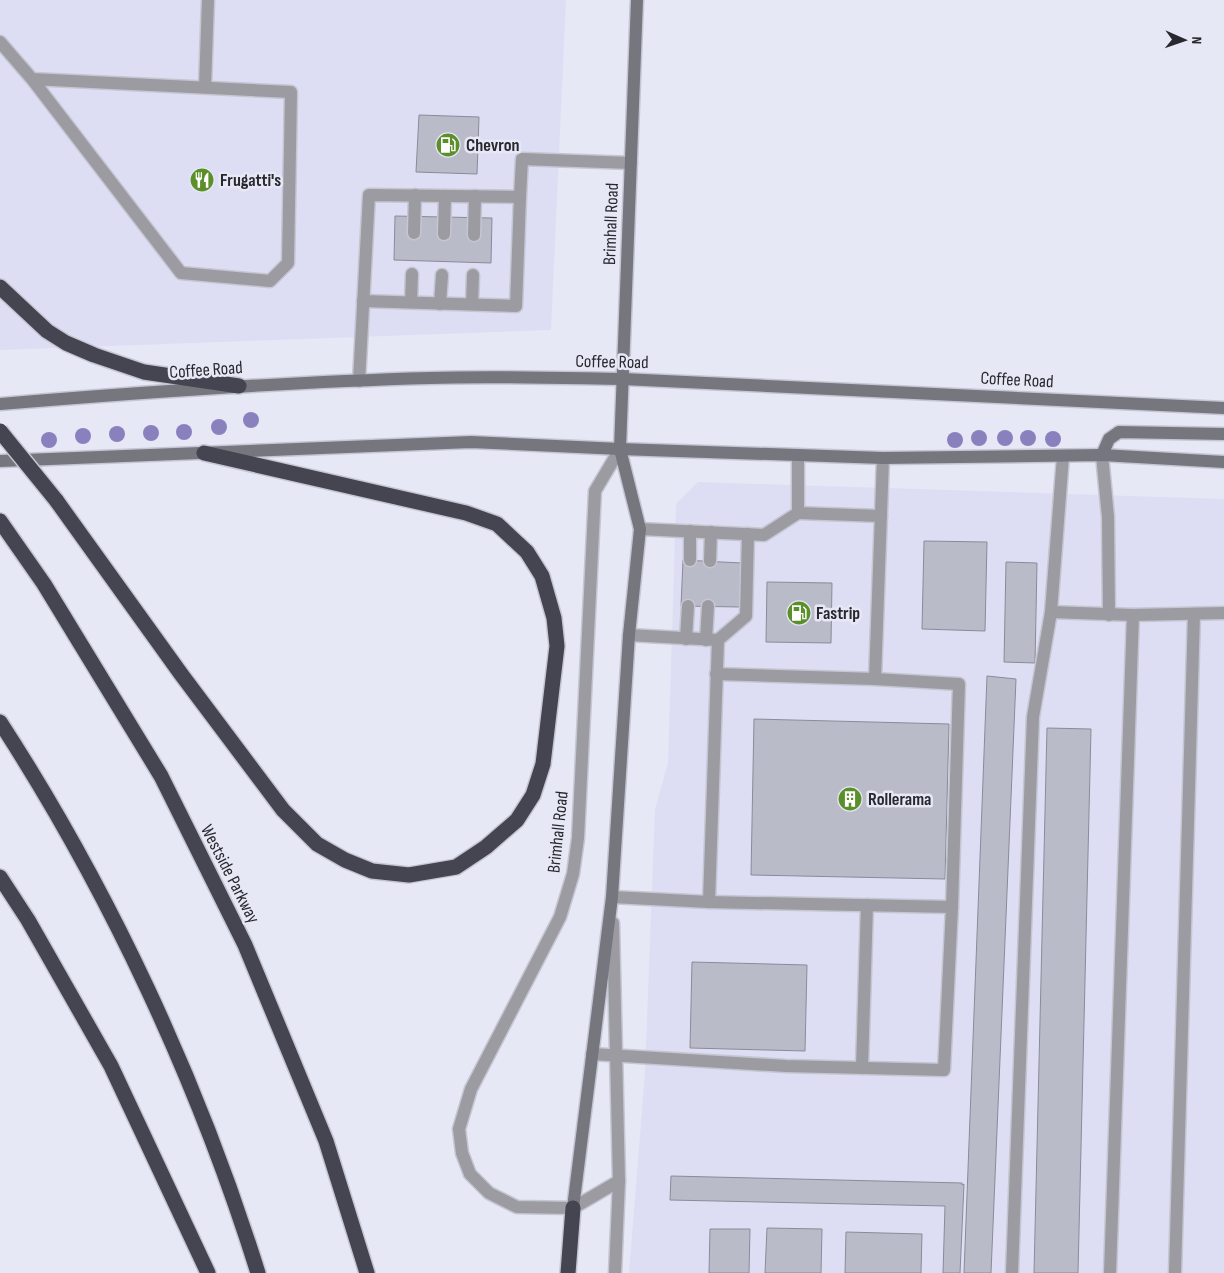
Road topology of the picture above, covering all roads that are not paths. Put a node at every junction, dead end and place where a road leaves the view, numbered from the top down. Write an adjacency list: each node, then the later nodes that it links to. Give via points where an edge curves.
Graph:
1 (208, 0): 5 (street)
2 (637, 0): 6 (main road, Brimhall Road)
3 (0, 42): 4 (street)
4 (32, 78): 5 (street); 5 (street, via 181,273 270,281 288,263 291,92)
5 (205, 87)
6 (631, 163): 10 (street, via 522,159); 22 (main road, Brimhall Road)
7 (415, 195): 8 (street); 11 (street); 18 (street, via 369,195)
8 (445, 196): 9 (street); 12 (street)
9 (476, 196): 10 (street); 13 (street)
10 (520, 196): 21 (street, via 516,306)
11 (414, 233)
12 (444, 234)
13 (474, 235)
14 (412, 274): 19 (street)
15 (442, 275): 20 (street)
16 (473, 275): 21 (street)
17 (0, 286): 24 (highway, via 48,330 66,343 94,355 144,372)
18 (363, 301): 19 (street); 23 (street)
19 (411, 302): 20 (street)
20 (440, 304): 21 (street)
21 (472, 304)
22 (623, 378): 23 (main road, Coffee Road); 26 (main road, Coffee Road); 29 (main road, Brimhall Road)
23 (359, 381): 24 (main road, Coffee Road)
24 (239, 386): 25 (main road, Coffee Road)
25 (0, 404)
26 (1224, 408)
27 (0, 431): 30 (highway, bridge, via 56,500 180,674 277,802 317,844 372,871 409,875 456,867 517,820 533,794 543,764 557,646 554,618 542,576 527,552 497,524 466,513)
28 (1224, 434): 32 (main road, via 1119,432 1109,439)
29 (620, 450): 30 (main road, via 471,442); 31 (main road); 40 (main road, Brimhall Road); 68 (street, Brimhall Road, via 595,491 578,838 573,874 560,917 471,1089 459,1128 462,1153 470,1174 489,1193 517,1207)
30 (204, 454): 35 (main road)
31 (798, 455): 34 (main road); 37 (street)
32 (1102, 455): 33 (main road); 36 (main road); 51 (street, via 1108,517)
33 (1063, 456): 34 (main road); 48 (street)
34 (883, 458): 38 (street)
35 (0, 461)
36 (1224, 462)
37 (798, 513): 38 (street); 43 (street, via 764,535)
38 (881, 516): 57 (street)
39 (0, 521): 71 (highway, Westside Parkway, via 44,584 160,776 245,945 326,1141)
40 (640, 529): 41 (street); 53 (main road, Brimhall Road)
41 (690, 531): 42 (street); 44 (street)
42 (711, 532): 43 (street); 45 (street)
43 (748, 534): 55 (street, via 746,616)
44 (690, 560)
45 (710, 561)
46 (688, 606): 54 (street)
47 (708, 606): 55 (street)
48 (1052, 612): 51 (street); 74 (street, via 1033,717)
49 (1194, 614): 50 (street); 52 (street); 76 (street)
50 (1224, 614)
51 (1108, 615): 52 (street)
52 (1133, 615): 75 (street)
53 (630, 635): 54 (street); 60 (main road, Brimhall Road)
54 (686, 639): 55 (street)
55 (712, 640): 56 (street)
56 (716, 674): 57 (street); 61 (street)
57 (874, 678): 63 (street, via 959,684)
58 (0, 722): 70 (highway, via 60,820 121,934 182,1067 236,1204)
59 (0, 877): 69 (highway, via 111,1066)
60 (612, 897): 61 (street); 64 (main road, Brimhall Road); 65 (street, Brimhall Road)
61 (709, 902): 62 (street)
62 (867, 906): 63 (street); 66 (street)
63 (952, 907): 66 (street, via 944,1070)
64 (592, 1054): 65 (street); 68 (main road, Brimhall Road)
65 (616, 1055): 66 (street); 67 (street, Brimhall Road)
66 (862, 1068)
67 (619, 1181): 68 (street); 73 (street, Brimhall Road)
68 (573, 1208): 72 (highway)
69 (208, 1273)
70 (258, 1273)
71 (367, 1273)
72 (568, 1273)
73 (615, 1273)
74 (1012, 1273)
75 (1110, 1273)
76 (1175, 1273)

